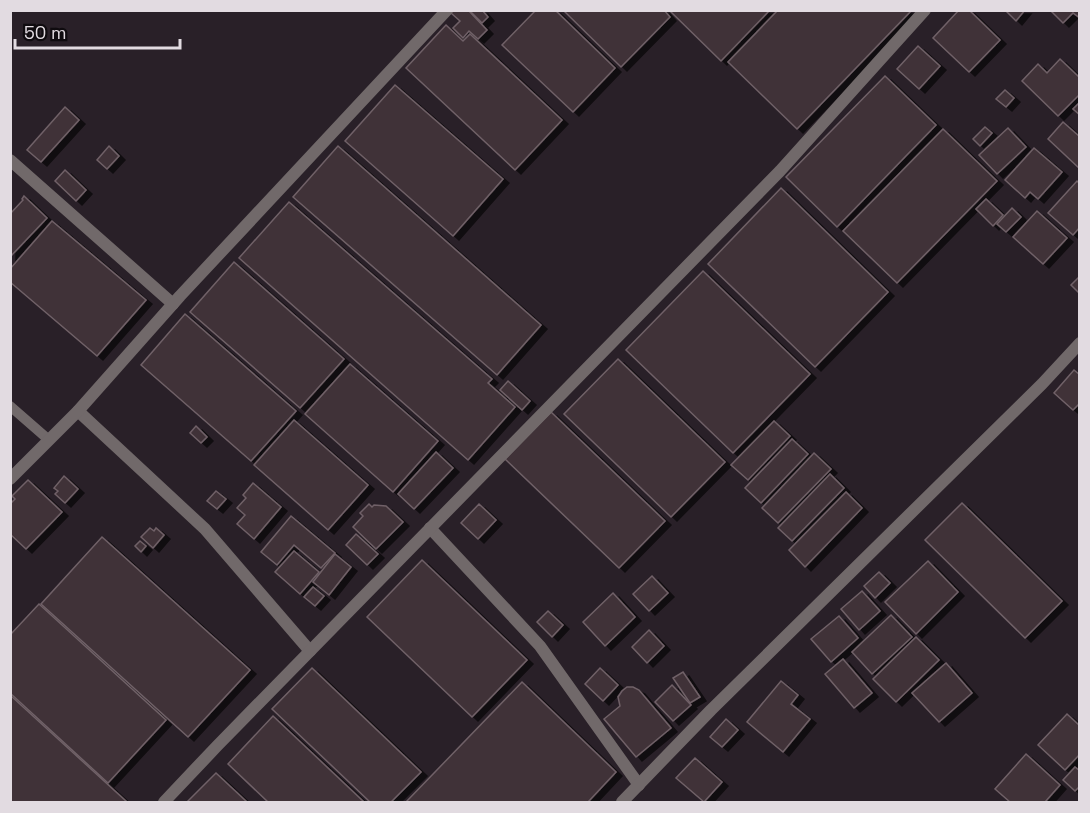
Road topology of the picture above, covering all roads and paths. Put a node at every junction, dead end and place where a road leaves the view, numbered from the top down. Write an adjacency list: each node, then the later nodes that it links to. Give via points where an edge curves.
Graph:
1 (447, 10): 4 (street)
2 (925, 10): 10 (street, via 780,171)
3 (10, 160): 4 (street)
4 (173, 304): 7 (street)
5 (1080, 343): 12 (street)
6 (10, 406): 8 (lane)
7 (78, 411): 8 (street); 11 (street, via 205,529)
8 (49, 440): 9 (street)
9 (10, 479)
10 (430, 528): 11 (street); 12 (street, via 540,646)
11 (310, 651): 13 (street)
12 (639, 785): 14 (street)
13 (165, 802)
14 (622, 802)

